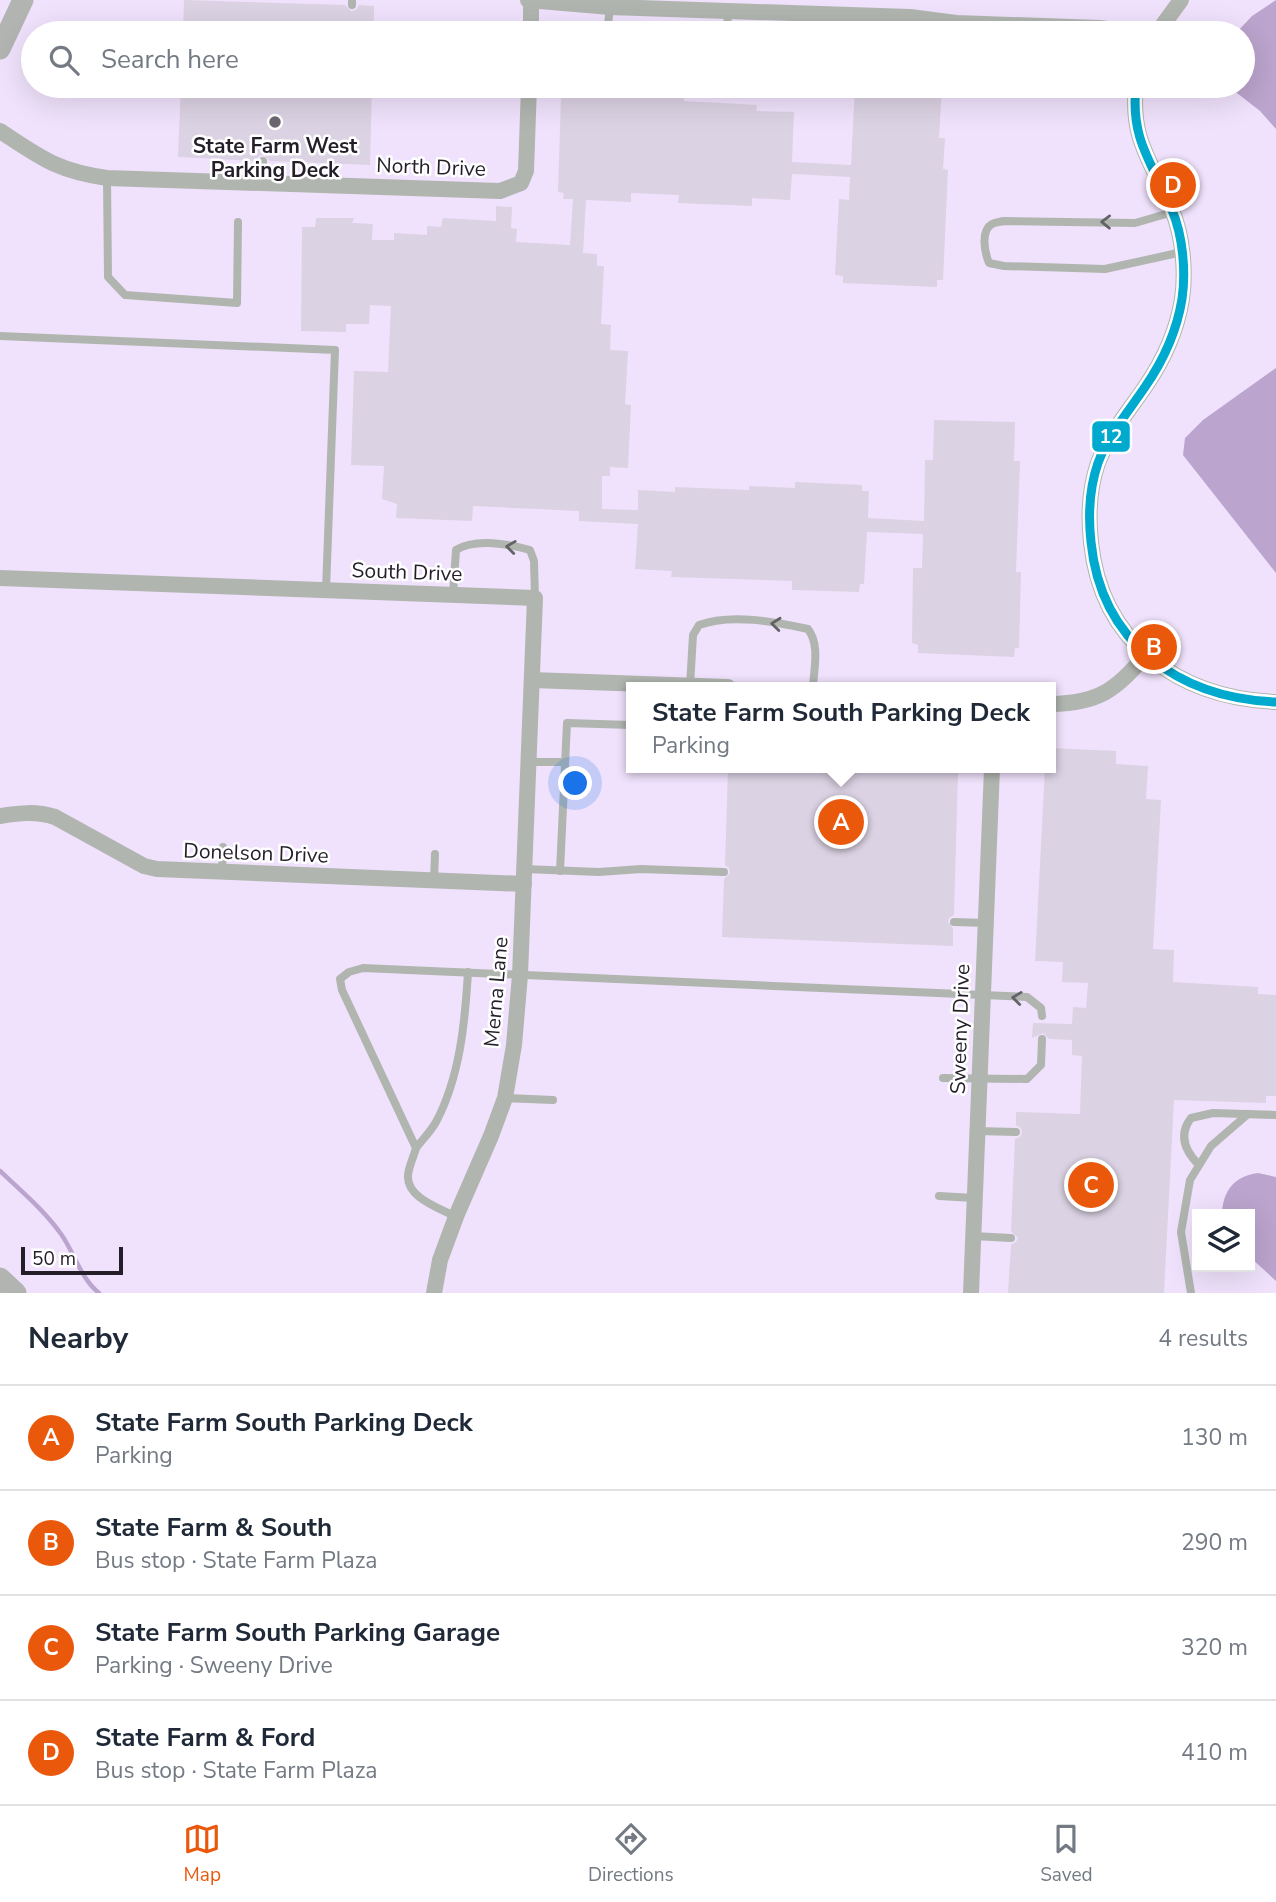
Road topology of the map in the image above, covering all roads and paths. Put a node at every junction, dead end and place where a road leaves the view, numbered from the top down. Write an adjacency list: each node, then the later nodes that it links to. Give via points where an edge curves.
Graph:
1 (23, 0): 11 (street)
2 (530, 0): 4 (street); 6 (street)
3 (1181, 0): 10 (street)
4 (610, 6): 5 (street); 7 (lane)
5 (729, 10): 8 (lane); 9 (street)
6 (531, 21)
7 (608, 21)
8 (728, 21)
9 (941, 21)
10 (1166, 21)
11 (0, 49)
12 (529, 98): 17 (street, North Drive, via 526,171 522,183 500,191)
13 (1136, 98): 18 (street, via 1139,138)
14 (0, 131): 16 (street, North Drive, via 48,163 76,174)
15 (263, 161): 17 (lane)
16 (107, 178): 17 (street, North Drive); 19 (lane, via 108,277 125,295 237,303)
17 (263, 183)
18 (1173, 212): 20 (street); 20 (lane, one-way to 20, via 1135,223 1004,221 986,231 985,253 989,263 1004,266 1105,269)
19 (238, 222)
20 (1182, 252): 26 (street, via 1182,298 1169,344 1103,451 1088,519 1092,558 1111,612)
21 (0, 336): 23 (lane, via 335,350)
22 (0, 578): 23 (street, South Drive)
23 (326, 590): 24 (street, South Drive)
24 (453, 595): 25 (street, South Drive); 25 (lane, one-way to 24, via 530,550 515,545 466,544 456,550)
25 (535, 598): 27 (street)
26 (1146, 655): 31 (street, via 1206,691); 32 (street, via 1108,692 1091,700)
27 (532, 680): 30 (street); 34 (street, Merna Lane)
28 (690, 682): 29 (lane, one-way to 28, via 815,650 808,629 713,620 699,625 694,635)
29 (813, 682)
30 (626, 684)
31 (1276, 702)
32 (1056, 704)
33 (626, 725): 35 (lane, via 567,723)
34 (528, 762): 35 (lane); 43 (street, Merna Lane)
35 (565, 762): 40 (lane)
36 (992, 773): 46 (street, Sweeny Drive)
37 (0, 816): 42 (street, Donelson Drive, via 42,813 144,866)
38 (223, 846): 42 (lane)
39 (435, 854): 44 (lane)
40 (560, 871): 41 (lane); 43 (lane)
41 (724, 872)
42 (222, 873): 44 (street, Donelson Drive)
43 (524, 876): 44 (street, Donelson Drive); 48 (street, Merna Lane)
44 (434, 881)
45 (954, 922): 46 (lane)
46 (986, 923): 49 (street, Sweeny Drive)
47 (468, 972): 48 (lane); 60 (lane, via 452,1085 435,1123); 60 (lane, via 363,968 340,979)
48 (520, 975): 49 (lane); 54 (street, Merna Lane)
49 (983, 996): 50 (lane, one-way to 49, via 1041,1008 1027,997); 53 (street, Sweeny Drive)
50 (1042, 1016)
51 (1042, 1040): 53 (lane, via 1041,1065 1027,1079)
52 (943, 1077): 53 (lane)
53 (979, 1078): 58 (street, Sweeny Drive)
54 (505, 1098): 55 (lane); 64 (street, Merna Lane)
55 (553, 1100)
56 (1248, 1114): 57 (lane); 61 (lane, via 1211,1146); 61 (lane, via 1191,1118 1183,1139 1189,1156)
57 (1276, 1115)
58 (977, 1131): 59 (lane); 63 (street, Sweeny Drive)
59 (1016, 1132)
60 (416, 1148): 64 (lane, via 408,1176 411,1188 420,1198)
61 (1199, 1165): 71 (lane, via 1190,1180 1181,1232)
62 (939, 1196): 63 (lane)
63 (974, 1198): 65 (street, Sweeny Drive)
64 (456, 1217): 69 (street, Merna Lane)
65 (973, 1236): 66 (lane); 70 (street, Sweeny Drive)
66 (1011, 1238)
67 (0, 1278): 68 (street)
68 (16, 1293)
69 (434, 1293)
70 (971, 1293)
71 (1191, 1293)

